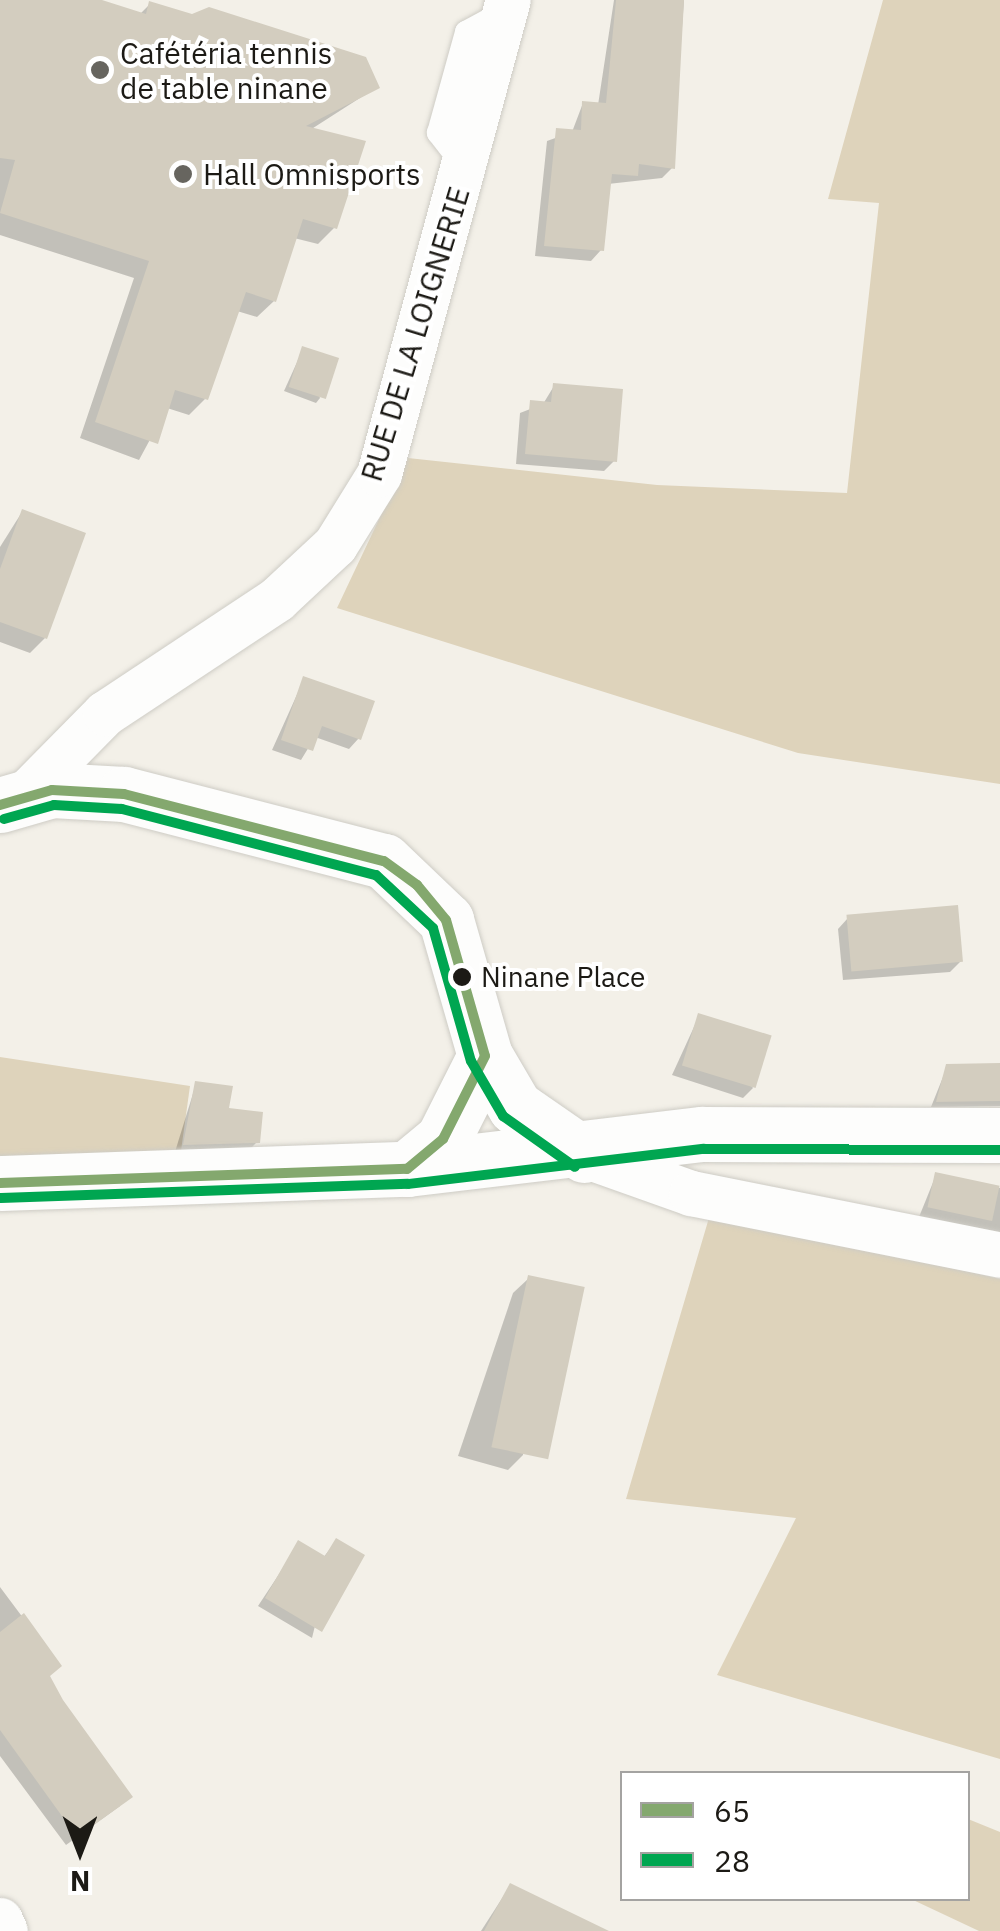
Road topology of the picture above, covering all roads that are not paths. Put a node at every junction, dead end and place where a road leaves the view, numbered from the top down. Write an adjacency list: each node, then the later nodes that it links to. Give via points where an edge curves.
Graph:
1 (506, 6): 2 (street, RUE DE LA LOIGNERIE, via 379,474 335,545 277,599)
2 (105, 713): 3 (street, RUE DE LA LOIGNERIE); 4 (street, via 113,774)
3 (14, 798): 4 (street, via 80,788)
4 (150, 800): 5 (street, via 384,861 418,885 446,920)
5 (486, 1056): 7 (street, via 515,1107); 8 (street, via 443,1140)
6 (1000, 1134): 7 (street, via 702,1134)
7 (584, 1154): 8 (street); 10 (street, via 691,1193)
8 (407, 1169): 9 (street)
9 (0, 1183)
10 (1000, 1255)
11 (0, 1920): 12 (street)
12 (5, 1931)

